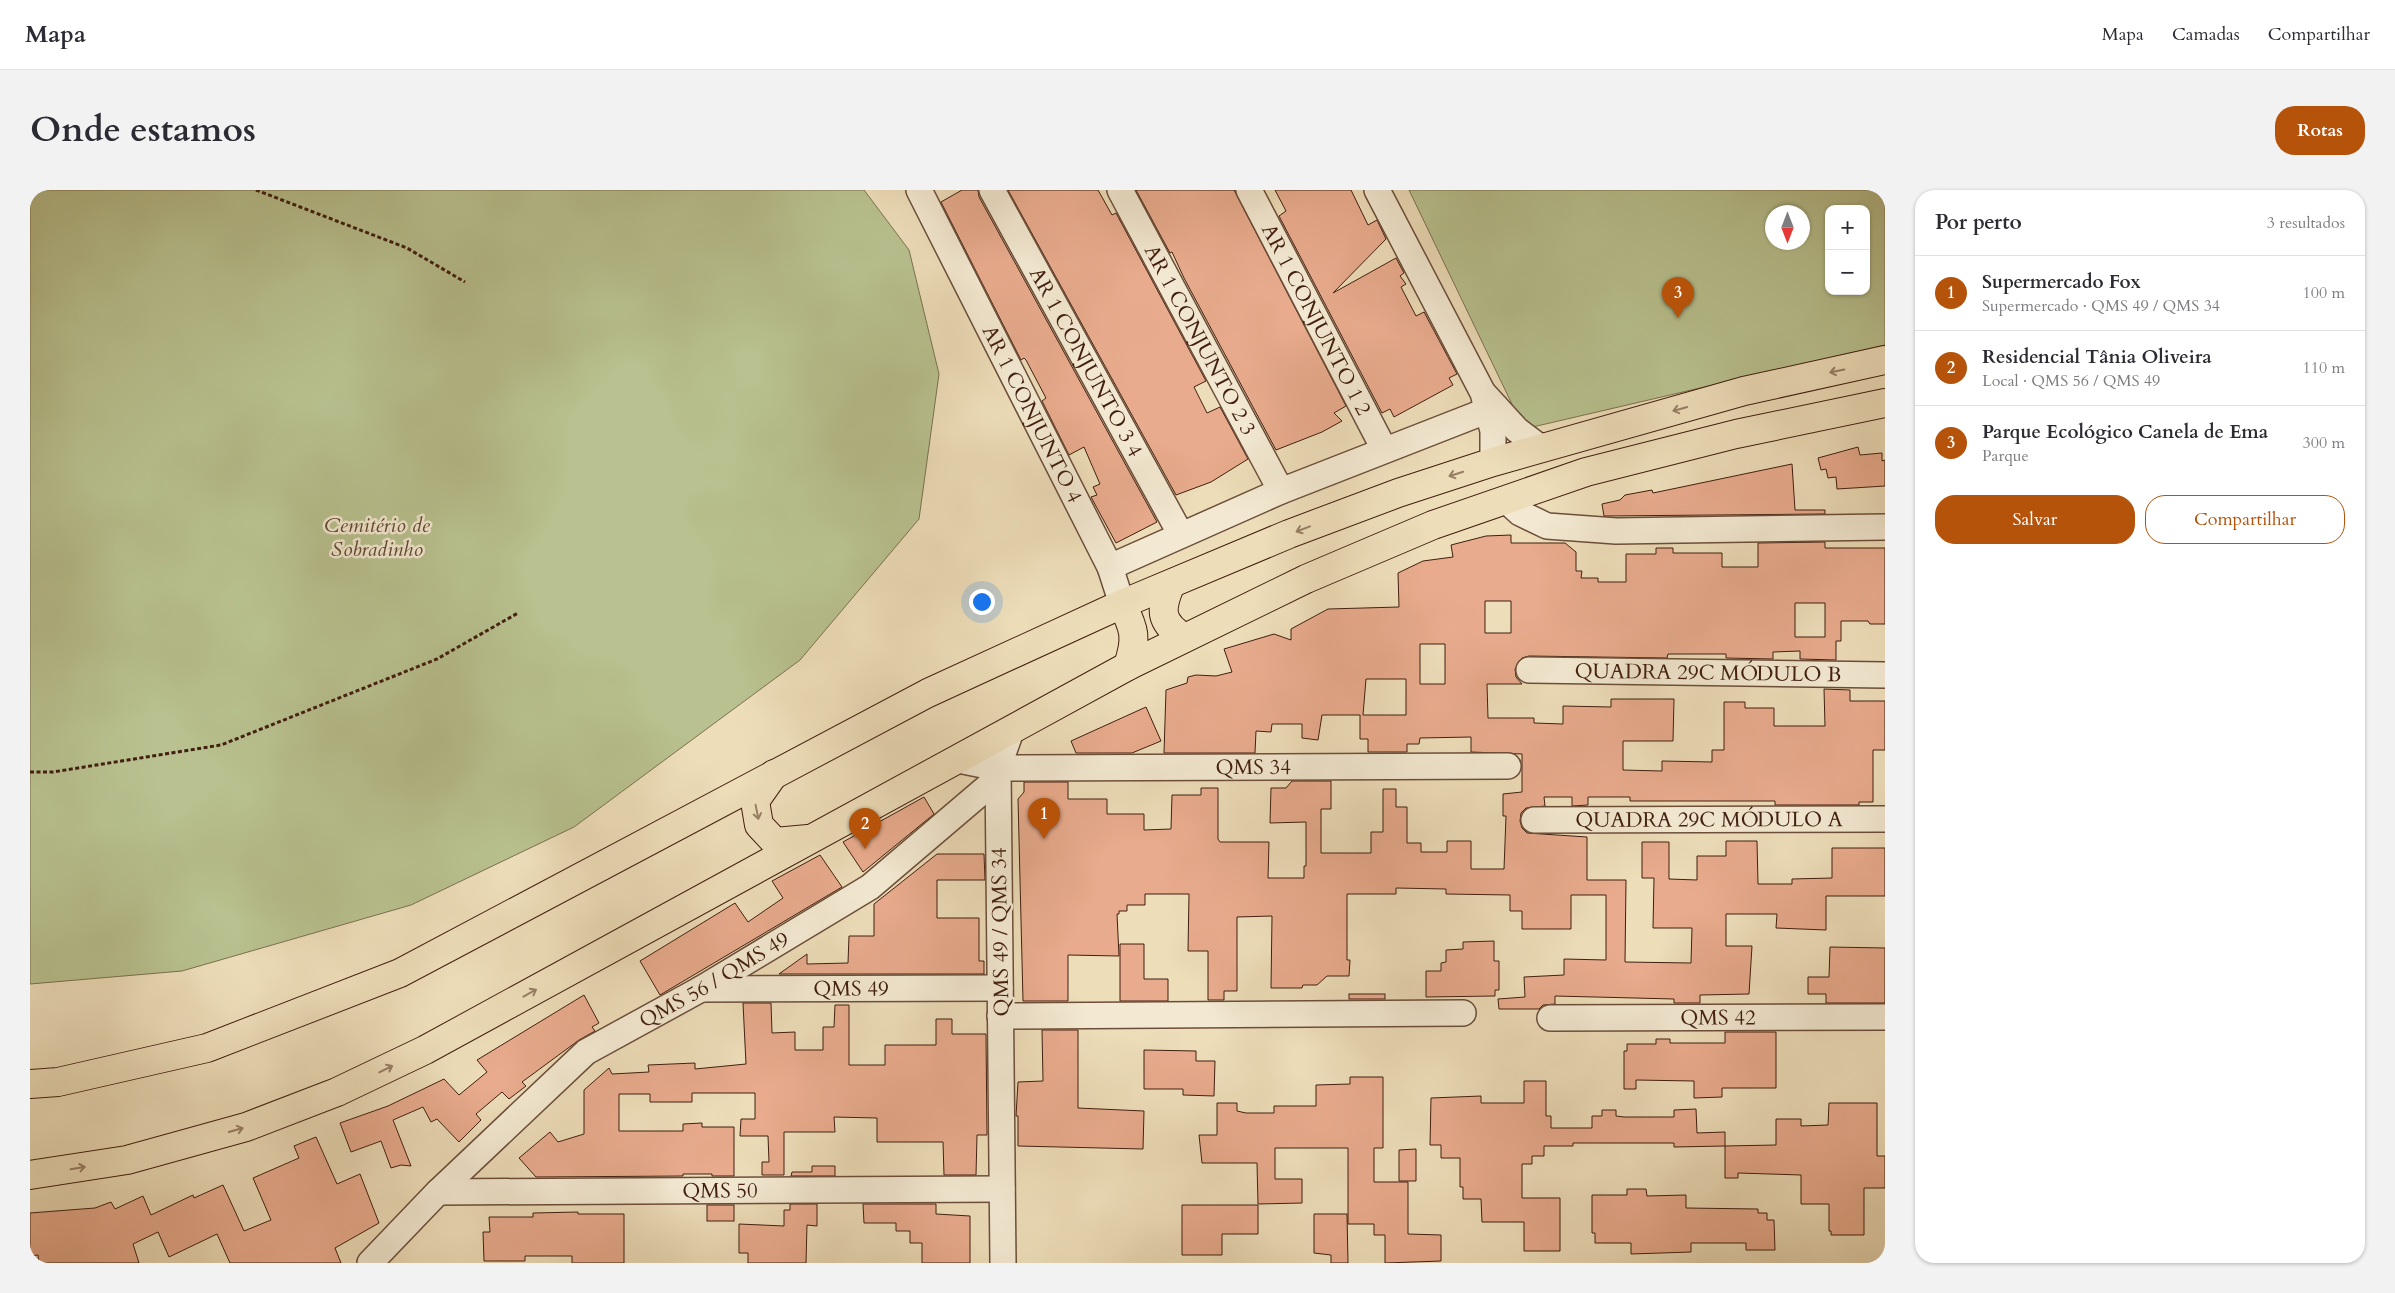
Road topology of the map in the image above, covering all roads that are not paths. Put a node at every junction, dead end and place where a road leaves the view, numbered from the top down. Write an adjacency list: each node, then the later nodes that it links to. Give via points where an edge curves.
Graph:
1 (992, 190): 17 (street, AR 1 CONJUNTO 3 4)
2 (1120, 190): 14 (street, AR 1 CONJUNTO 2 3)
3 (1248, 190): 12 (street, AR 1 CONJUNTO 1 2)
4 (1377, 190): 8 (street)
5 (923, 191): 18 (street, AR 1 CONJUNTO 4)
6 (1885, 360): 7 (main road, one-way to 7)
7 (1744, 391): 10 (main road); 11 (main road, one-way to 11)
8 (1489, 403): 11 (street); 12 (street); 13 (street)
9 (1885, 403): 10 (main road)
10 (1751, 431): 15 (main road, via 1586,472)
11 (1541, 448): 13 (main road)
12 (1384, 449): 14 (street)
13 (1493, 462): 19 (main road, one-way to 19, via 1289,534)
14 (1280, 491): 17 (street)
15 (1506, 500): 16 (street, via 1520,513 1547,526 1616,530); 21 (main road, via 1306,579)
16 (1885, 527)
17 (1181, 535): 18 (street)
18 (1110, 567): 20 (street, AR 1 CONJUNTO 4)
19 (1170, 586): 20 (main road); 21 (main road, via 1162,604 1164,615 1167,624)
20 (1122, 604): 22 (main road, via 1134,628 1135,644); 28 (main road, via 928,692)
21 (1184, 637): 22 (main road)
22 (1128, 666): 25 (main road)
23 (1530, 670): 24 (street, QUADRA 29C MÓDULO B)
24 (1885, 675)
25 (1011, 731): 26 (main road); 29 (street)
26 (958, 760): 29 (street, QMS 34); 32 (main road)
27 (1508, 766): 29 (street, QMS 34)
28 (777, 771): 32 (main road, one-way to 32, via 755,801 759,826 775,842); 39 (main road, via 400,974 207,1048 58,1082)
29 (998, 773): 33 (street, QMS 49 / QMS 34); 34 (street, QMS 56 / QMS 49, via 870,887)
30 (1885, 819): 31 (street, QUADRA 29C MÓDULO A)
31 (1534, 820)
32 (814, 839): 40 (main road, one-way to 32, via 127,1160 246,1127 337,1092 425,1050)
33 (1000, 988): 34 (street, QMS 49); 36 (street, QMS 49 / QMS 34)
34 (701, 989): 42 (street, QMS 56 / QMS 49, via 586,1052)
35 (1463, 1013): 36 (street)
36 (1000, 1016): 41 (street, QMS 49 / QMS 34)
37 (1885, 1017): 38 (street, QMS 42)
38 (1550, 1018)
39 (30, 1084)
40 (30, 1175)
41 (1002, 1189): 42 (street, QMS 50); 44 (street, QMS 49 / QMS 34)
42 (438, 1192): 43 (street, QMS 56 / QMS 49)
43 (370, 1263)
44 (1003, 1263)

